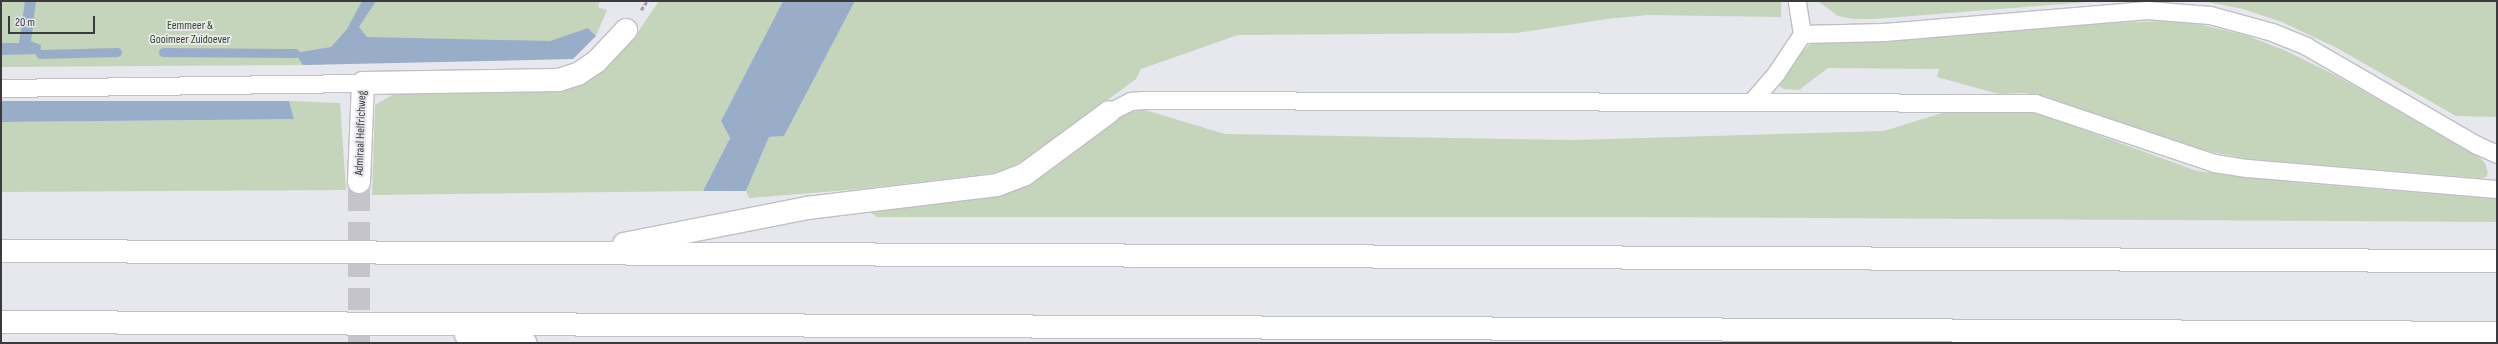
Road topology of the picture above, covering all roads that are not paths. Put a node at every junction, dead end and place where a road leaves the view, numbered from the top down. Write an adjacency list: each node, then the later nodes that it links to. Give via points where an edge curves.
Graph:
1 (1797, 1): 3 (lane)
2 (626, 30): 4 (main road, via 596,62 578,74 559,80)
3 (1802, 34): 6 (lane, via 1776,73); 8 (lane, via 1884,32 2147,10 2210,15 2272,32 2306,46 2477,145)
4 (363, 84): 5 (lane); 9 (main road, Admiraal Helfrichweg)
5 (1, 88)
6 (1751, 102): 7 (lane, via 1143,100 1131,101); 10 (lane, via 2035,103 2214,163)
7 (1109, 112): 12 (main road, via 1025,174 997,186 807,208)
8 (2497, 154)
9 (359, 182)
10 (2497, 189)
11 (1, 251): 12 (main road)
12 (582, 253): 13 (main road)
13 (2497, 261)
14 (1, 322): 15 (main road)
15 (380, 323): 16 (main road); 17 (main road)
16 (2497, 333)
17 (525, 343)

